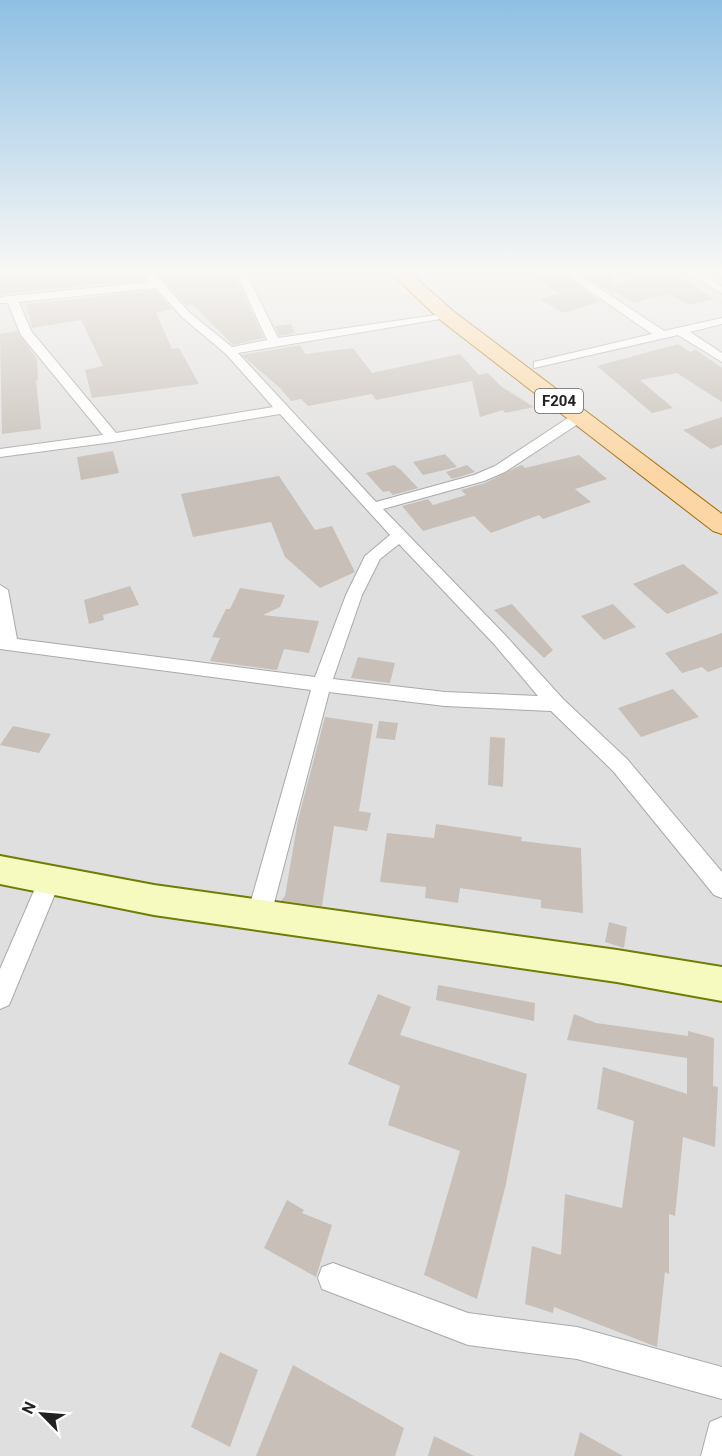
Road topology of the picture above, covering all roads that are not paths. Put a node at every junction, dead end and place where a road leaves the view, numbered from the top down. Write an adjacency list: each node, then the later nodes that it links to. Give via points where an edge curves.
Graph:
1 (32, 340): 14 (street)
2 (216, 340): 9 (street)
3 (287, 340): 8 (street)
4 (479, 340): 13 (main road, F204)
5 (506, 340): 11 (main road, F204)
6 (646, 340): 11 (street)
7 (694, 340): 10 (street)
8 (274, 342): 9 (street)
9 (230, 351): 12 (street)
10 (722, 358)
11 (538, 365): 17 (main road, F204, via 632,432)
12 (282, 410): 14 (street); 16 (street)
13 (579, 417): 16 (street, via 501,469); 18 (main road, F204)
14 (113, 438): 15 (street)
15 (0, 453)
16 (373, 507): 19 (street)
17 (722, 507)
18 (722, 526)
19 (400, 535): 22 (street, via 373,556 365,569); 23 (street)
20 (0, 590): 21 (street)
21 (4, 643): 22 (street)
22 (322, 685): 23 (street, via 445,699); 27 (street)
23 (556, 704): 26 (street, via 620,765)
24 (0, 870): 25 (street)
25 (51, 878): 27 (street, via 103,891); 29 (street)
26 (722, 888)
27 (259, 915): 28 (street)
28 (722, 984)
29 (0, 997)
30 (333, 1278): 31 (street, via 468,1329 577,1343)
31 (722, 1383)
32 (722, 1434): 33 (street)
33 (718, 1456)

